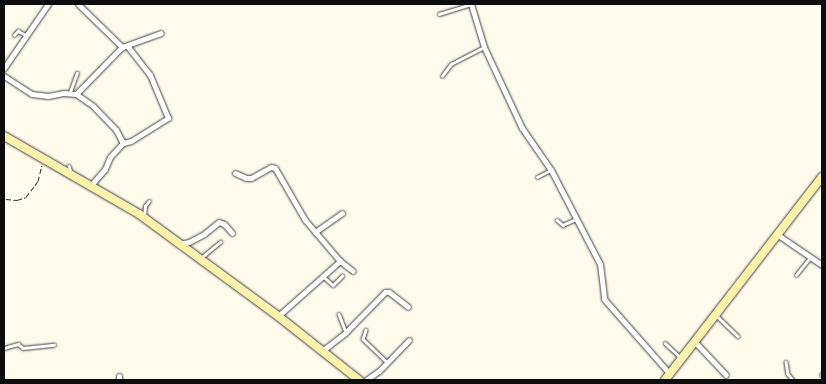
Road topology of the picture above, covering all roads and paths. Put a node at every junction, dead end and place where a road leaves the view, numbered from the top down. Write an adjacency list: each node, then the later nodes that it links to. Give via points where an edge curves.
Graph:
1 (48, 4): 7 (street)
2 (78, 4): 8 (street)
3 (471, 4): 4 (lane); 9 (street)
4 (439, 14)
5 (161, 33): 8 (street)
6 (14, 35): 7 (lane, via 18,31)
7 (26, 35): 10 (street)
8 (124, 46): 14 (street); 16 (street, via 150,75 168,118)
9 (484, 47): 13 (lane, via 451,64); 18 (street, via 522,128)
10 (4, 68)
11 (77, 73): 14 (lane)
12 (4, 76): 14 (street, via 32,94)
13 (442, 76)
14 (73, 93): 16 (street, via 89,102 116,130)
15 (4, 136): 17 (street)
16 (123, 143): 22 (street)
17 (44, 160): 22 (street, via 68,169); 23 (path, via 38,181 26,197)
18 (551, 170): 20 (lane); 27 (street)
19 (235, 173): 29 (street, via 252,178 271,167 275,168 287,192)
20 (537, 177)
21 (822, 177): 31 (street)
22 (90, 186): 26 (street)
23 (6, 200)
24 (149, 200): 26 (lane)
25 (342, 213): 29 (street)
26 (143, 217): 33 (street)
27 (578, 219): 28 (lane, via 563,225); 59 (street, via 600,264 604,299)
28 (557, 220)
29 (315, 232): 36 (street)
30 (232, 233): 33 (street, via 220,222 204,234)
31 (778, 235): 34 (street); 44 (street)
32 (220, 242): 35 (lane)
33 (179, 244): 35 (street)
34 (811, 257): 37 (street); 39 (lane)
35 (200, 259): 45 (street)
36 (340, 260): 38 (street); 41 (street)
37 (822, 265)
38 (354, 271)
39 (796, 275)
40 (342, 276): 41 (lane, via 333,285)
41 (324, 277): 45 (street)
42 (408, 307): 47 (street, via 387,291)
43 (339, 314): 47 (lane)
44 (716, 315): 48 (lane); 50 (street)
45 (278, 316): 54 (street)
46 (366, 330): 56 (lane, via 363,339)
47 (346, 332): 54 (street)
48 (738, 336)
49 (409, 340): 56 (street)
50 (695, 342): 55 (street); 58 (street)
51 (666, 343): 55 (lane)
52 (54, 345): 53 (lane, via 23,348 18,344)
53 (4, 348)
54 (322, 351): 60 (street)
55 (682, 359): 59 (street)
56 (387, 362): 61 (street)
57 (786, 362): 62 (lane)
58 (726, 375)
59 (667, 379)
60 (359, 380)
61 (366, 380)
62 (793, 380)

